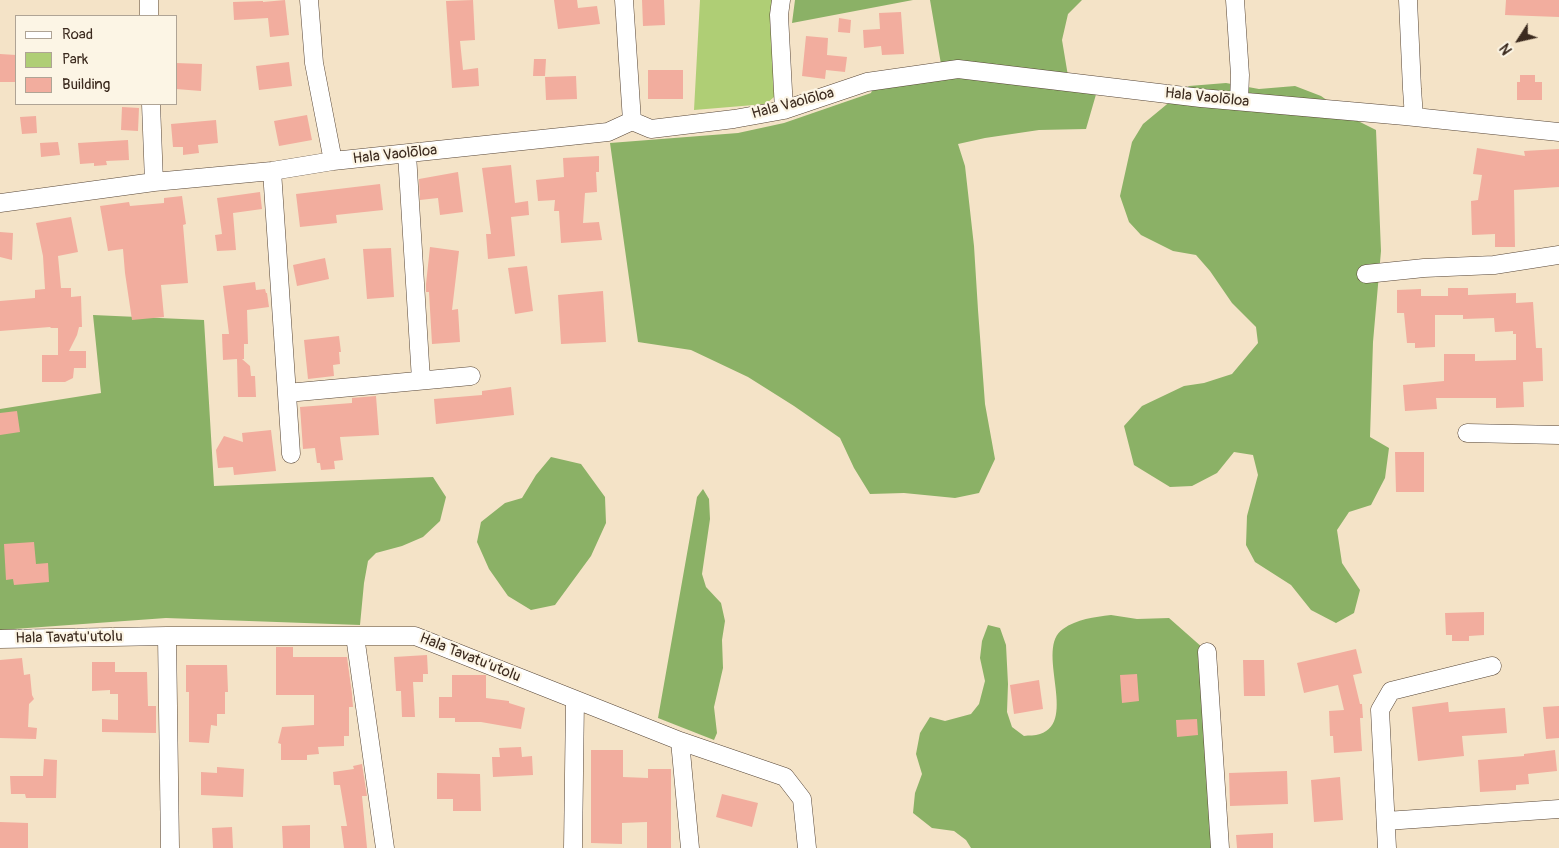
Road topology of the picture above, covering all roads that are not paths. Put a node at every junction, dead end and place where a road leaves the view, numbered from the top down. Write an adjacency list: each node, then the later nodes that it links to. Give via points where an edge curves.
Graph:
1 (149, 0): 7 (street)
2 (309, 0): 15 (street, via 314,63)
3 (624, 0): 12 (street)
4 (782, 0): 10 (street)
5 (1235, 0): 8 (street)
6 (1408, 0): 11 (street)
7 (149, 15)
8 (1239, 101): 10 (street, Hala Vaolōloa, via 958,69 868,82); 11 (street, Hala Vaolōloa)
9 (151, 105): 17 (street)
10 (784, 110): 12 (street, Hala Vaolōloa, via 651,129)
11 (1414, 118): 13 (street, Hala Vaolōloa)
12 (632, 121): 14 (street, Hala Vaolōloa, via 608,132)
13 (1559, 132)
14 (407, 154): 15 (street, Hala Vaolōloa); 22 (street)
15 (333, 161): 16 (street, Hala Vaolōloa)
16 (272, 171): 17 (street, Hala Vaolōloa); 23 (street)
17 (154, 182): 18 (street, Hala Vaolōloa)
18 (0, 203)
19 (1559, 256): 20 (street, via 1494,265)
20 (1366, 274)
21 (471, 376): 22 (street)
22 (421, 380): 23 (street)
23 (287, 393): 26 (street)
24 (1467, 433): 25 (street)
25 (1559, 435)
26 (292, 454)
27 (167, 636): 28 (street, Hala Tavatu'utolu); 29 (street, Hala Tavatu'utolu); 36 (street)
28 (355, 636): 32 (street, Hala Tavatu'utolu, via 415,636); 37 (street)
29 (0, 639)
30 (1207, 652): 41 (street)
31 (1492, 666): 35 (street, via 1391,691 1380,710)
32 (574, 700): 33 (street, Hala Tavatu'utolu); 38 (street)
33 (680, 741): 39 (street); 40 (street, Hala Tavatu'utolu, via 785,777 802,799)
34 (1559, 809): 35 (street)
35 (1386, 821): 42 (street)
36 (170, 848)
37 (385, 848)
38 (574, 848)
39 (690, 848)
40 (807, 848)
41 (1220, 848)
42 (1387, 848)

